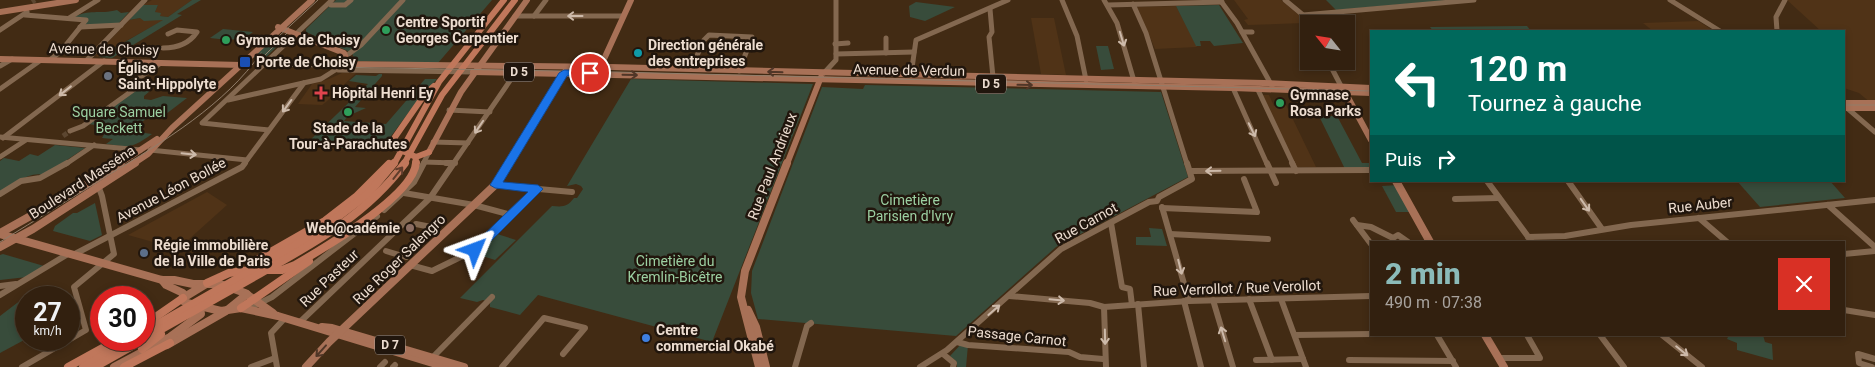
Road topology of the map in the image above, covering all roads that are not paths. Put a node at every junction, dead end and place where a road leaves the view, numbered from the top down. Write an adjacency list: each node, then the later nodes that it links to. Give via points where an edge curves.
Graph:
1 (76, 0): 26 (main road)
2 (98, 0): 34 (street)
3 (144, 0): 35 (street)
4 (310, 0): 39 (main road, Boulevard Masséna)
5 (351, 0): 22 (street, via 346,5)
6 (404, 0): 54 (street, via 361,45)
7 (504, 0): 82 (highway)
8 (515, 0): 110 (highway, via 452,79)
9 (527, 0): 31 (main road)
10 (546, 0): 32 (street)
11 (631, 0): 33 (main road)
12 (836, 0): 49 (street)
13 (1008, 0): 27 (street)
14 (1062, 0): 78 (street, via 1077,36)
15 (1104, 0): 25 (street)
16 (1285, 0): 30 (street)
17 (1474, 0): 30 (street)
18 (1670, 0): 41 (street)
19 (1785, 0): 42 (street, via 1776,18)
20 (1221, 1): 23 (street); 44 (street)
21 (32, 2): 26 (street)
22 (331, 2): 43 (street)
23 (1141, 2): 24 (street)
24 (1133, 4): 25 (street); 80 (street)
25 (1108, 5): 79 (street, one-way to 79, via 1117,23)
26 (28, 8): 28 (main road); 29 (street)
27 (990, 8): 51 (street, via 916,40); 76 (street)
28 (0, 12)
29 (25, 15): 34 (street); 37 (street)
30 (1303, 15)
31 (515, 16): 32 (street); 66 (main road)
32 (534, 16): 33 (street, one-way to 32)
33 (624, 16): 72 (main road)
34 (69, 18): 38 (street, via 86,20)
35 (121, 25): 38 (street); 59 (street)
36 (0, 26): 37 (street)
37 (7, 26): 40 (street)
38 (80, 27): 58 (street, via 62,51)
39 (280, 28): 43 (main road); 63 (main road, Boulevard Masséna)
40 (0, 30)
41 (1718, 30)
42 (1777, 30)
43 (298, 32): 54 (main road); 93 (street)
44 (1242, 32): 45 (street); 83 (street)
45 (1252, 32)
46 (168, 34): 50 (street, via 177,30 197,32 179,47)
47 (886, 38): 52 (street)
48 (848, 43): 49 (street)
49 (835, 44): 53 (street)
50 (163, 48)
51 (914, 52): 52 (street); 75 (street)
52 (886, 53): 53 (street)
53 (836, 54): 70 (street, via 835,62)
54 (346, 56): 62 (main road)
55 (0, 59): 56 (main road, Avenue de Choisy)
56 (12, 59): 57 (main road, Avenue de Choisy); 64 (street)
57 (41, 60): 58 (main road, Avenue de Choisy); 88 (street)
58 (50, 60): 59 (main road, Avenue de Choisy)
59 (86, 61): 60 (main road, Avenue de Choisy)
60 (104, 61): 61 (main road, Avenue de Choisy); 103 (street, one-way to 103)
61 (161, 63): 63 (main road, Avenue de Choisy); 100 (street, via 133,82 142,86 83,126)
62 (343, 64): 65 (main road); 67 (street)
63 (239, 65): 111 (main road, Boulevard Masséna); 112 (main road, Boulevard Masséna)
64 (0, 66)
65 (432, 69): 66 (main road); 67 (street)
66 (473, 69): 68 (main road, Avenue de Verdun / D 5); 74 (main road, Avenue de Verdun / D 5); 97 (main road)
67 (338, 70): 81 (street)
68 (566, 70): 72 (main road, Avenue de Verdun / D 5); 74 (main road, Avenue de Verdun / D 5); 129 (main road, Rue Roger Salengro)
69 (691, 70): 72 (main road, Avenue de Verdun / D 5); 73 (main road, Avenue de Verdun / D 5); 73 (street, via 704,40 709,36 752,37)
70 (827, 70): 73 (main road, Avenue de Verdun / D 5, one-way to 73); 75 (main road, Avenue de Verdun / D 5); 77 (main road, Rue Paul Andrieux)
71 (1333, 70): 84 (street)
72 (600, 71): 77 (main road, Avenue de Verdun / D 5, one-way to 77)
73 (739, 71)
74 (516, 72): 98 (street, Rue Pasteur)
75 (911, 75): 76 (main road, Avenue de Verdun / D 5)
76 (993, 77): 78 (main road, Avenue de Verdun / D 5)
77 (819, 80): 85 (main road, Avenue de Verdun / D 5, one-way to 85); 173 (main road, Rue Paul Andrieux, via 748,262)
78 (1086, 80): 79 (main road, Avenue de Verdun / D 5)
79 (1134, 81): 80 (main road, Avenue de Verdun / D 5)
80 (1162, 81): 83 (main road, Avenue de Verdun / D 5); 85 (street)
81 (304, 82): 93 (street); 99 (street, Avenue Léon Bollée, one-way to 99)
82 (439, 82): 115 (highway, via 426,94 393,144); 116 (highway)
83 (1271, 83): 84 (main road, Avenue de Verdun / D 5); 90 (street)
84 (1341, 86): 87 (main road, D 5); 91 (main road)
85 (1164, 88): 86 (main road, Avenue de Verdun / D 5); 123 (street)
86 (1234, 88): 89 (main road, Avenue de Verdun); 120 (street, one-way to 120)
87 (1370, 88)
88 (0, 89)
89 (1258, 90): 90 (main road, Avenue de Verdun); 121 (street)
90 (1274, 91): 91 (main road, Avenue de Verdun)
91 (1345, 93): 92 (main road, Avenue de Verdun); 104 (main road)
92 (1370, 93)
93 (226, 100): 99 (street, via 202,124)
94 (1875, 103): 95 (main road)
95 (1845, 106): 96 (main road); 101 (street)
96 (1875, 108)
97 (449, 110): 98 (street); 107 (main road)
98 (490, 112): 108 (street, Rue Pasteur, one-way to 108)
99 (270, 130): 117 (street, Avenue Léon Bollée)
100 (70, 131)
101 (1875, 132)
102 (62, 136): 106 (street)
103 (2, 138): 105 (street)
104 (1370, 138)
105 (26, 140): 106 (street); 114 (street)
106 (54, 142): 109 (street)
107 (433, 142): 108 (street); 113 (main road)
108 (468, 143): 119 (street, Rue Pasteur)
109 (94, 146): 111 (street); 134 (street, via 58,169 40,178 21,181)
110 (416, 146): 177 (highway, via 412,168 388,198 329,247); 198 (highway, one-way to 110, via 350,219 389,184)
111 (141, 150): 112 (street); 149 (main road, Boulevard Masséna)
112 (152, 150): 117 (street, one-way to 117); 130 (main road, Boulevard Masséna)
113 (429, 152): 115 (highway); 118 (street)
114 (0, 157)
115 (416, 157): 171 (highway, via 417,166 407,183 385,205 288,268 238,271)
116 (397, 159): 167 (highway, via 332,216); 195 (highway, via 368,194 331,224)
117 (247, 160): 151 (street, Avenue Léon Bollée, via 239,168)
118 (424, 162): 119 (street); 133 (street)
119 (455, 163): 135 (street, Rue Pasteur)
120 (1271, 170): 121 (street); 123 (street, one-way to 123); 128 (street)
121 (1293, 170): 122 (street)
122 (1370, 170)
123 (1191, 171): 138 (street, Rue Carnot, via 1192,179)
124 (1244, 180): 142 (street, via 1257,212)
125 (1397, 182): 157 (main road)
126 (1487, 182): 136 (street)
127 (1569, 182): 147 (street, one-way to 147)
128 (1276, 183)
129 (495, 185): 131 (street); 141 (main road, Rue Roger Salengro)
130 (96, 187): 151 (street, via 102,196); 152 (main road, Boulevard Masséna)
131 (538, 189): 132 (street); 143 (street)
132 (572, 192)
133 (404, 193): 135 (street); 177 (street, via 322,261)
134 (0, 194)
135 (430, 198): 141 (street); 145 (street, Rue Pasteur)
136 (1499, 198): 137 (street); 154 (street)
137 (1455, 199)
138 (1157, 200): 142 (street); 146 (street, Rue Carnot)
139 (1875, 200): 140 (street, Rue Auber)
140 (1828, 204): 144 (street, Rue Auber); 161 (street)
141 (474, 205): 143 (street); 148 (main road, Rue Roger Salengro)
142 (1162, 208): 150 (street)
143 (511, 215): 166 (street, via 475,250 432,271)
144 (1699, 218): 147 (street, Rue Auber); 158 (street)
145 (411, 222): 148 (street); 163 (street, Rue Pasteur)
146 (1111, 223): 175 (street, Rue Carnot, via 1061,249); 184 (street, via 1122,287 1130,289)
147 (1602, 229): 155 (street, Rue Auber)
148 (441, 230): 166 (main road, Rue Roger Salengro)
149 (0, 234): 152 (main road)
150 (1170, 234): 153 (street); 183 (street, one-way to 183)
151 (110, 236): 165 (street, Avenue Léon Bollée); 168 (street, via 114,254)
152 (16, 239): 160 (main road, Boulevard Masséna); 165 (main road)
153 (1268, 239)
154 (1530, 240): 155 (street, Rue Auber)
155 (1567, 240)
156 (1407, 241): 159 (street, via 1398,235 1393,238 1354,223)
157 (1429, 241)
158 (1726, 241)
159 (1370, 243)
160 (0, 247)
161 (1875, 247)
162 (1875, 251): 164 (street)
163 (390, 253): 166 (street); 193 (street, Rue Pasteur)
164 (1845, 254)
165 (70, 255): 168 (main road); 170 (street, Avenue Léon Bollée)
166 (411, 260): 196 (main road, Rue Roger Salengro)
167 (255, 261)
168 (103, 264): 169 (main road); 222 (street, via 74,287 87,328)
169 (162, 280): 171 (main road); 182 (main road, via 166,286 181,292)
170 (23, 283): 172 (street); 174 (street, Avenue Léon Bollée)
171 (207, 284): 177 (main road, via 220,284); 182 (main road)
172 (0, 286)
173 (743, 290): 235 (main road); 236 (main road)
174 (0, 296)
175 (1009, 296): 185 (street, Rue Verrollot / Rue Verollot, one-way to 185, via 1090,302); 205 (street, Rue Carnot, one-way to 175)
176 (1370, 296): 180 (street, Rue Verrollot / Rue Verollot)
177 (251, 297): 186 (highway); 188 (main road); 191 (main road, D 7)
178 (492, 297): 213 (street)
179 (1249, 299): 180 (street, Rue Verrollot / Rue Verollot); 181 (street, Rue Verrollot / Rue Verollot); 219 (street)
180 (1280, 299): 199 (street)
181 (1213, 300): 183 (street, Rue Verrollot / Rue Verollot); 243 (street, one-way to 181)
182 (185, 301): 189 (main road); 192 (highway)
183 (1186, 301): 184 (street, Rue Verrollot / Rue Verollot); 242 (street)
184 (1135, 304): 185 (street, Rue Verrollot / Rue Verollot); 241 (street)
185 (1104, 307): 240 (street, one-way to 240)
186 (244, 309): 188 (main road, D 7); 191 (main road, D 7)
187 (1845, 310): 190 (street)
188 (226, 311): 189 (main road, via 210,309); 206 (main road)
189 (199, 313): 226 (main road, via 152,348)
190 (1875, 315)
191 (281, 317): 193 (main road, D 7); 212 (street, via 271,333)
192 (155, 319)
193 (300, 322): 196 (main road, D 7)
194 (811, 323): 237 (street, via 807,326)
195 (155, 326)
196 (339, 333): 213 (main road, D 7); 231 (main road, Rue Roger Salengro, one-way to 231); 232 (main road, D 7)
197 (1370, 334): 199 (street)
198 (155, 335)
199 (1295, 335): 216 (street)
200 (1438, 336): 221 (street)
201 (1486, 336): 214 (main road)
202 (1528, 336): 214 (street, via 1540,358)
203 (1601, 336): 246 (street)
204 (1663, 336): 247 (street, one-way to 247)
205 (957, 342): 211 (street, Rue Carnot); 215 (street, Passage Carnot, via 1069,352 1080,358)
206 (170, 343): 227 (highway); 228 (main road)
207 (97, 351): 223 (highway)
208 (111, 351): 224 (highway)
209 (127, 351): 225 (highway)
210 (563, 354): 234 (street, via 584,328 544,318)
211 (943, 354): 238 (street, Rue Carnot); 239 (street, via 954,363)
212 (275, 358): 229 (street); 230 (street)
213 (432, 358): 233 (main road, D 7)
214 (1499, 358): 245 (main road)
215 (1103, 359)
216 (1303, 359): 219 (street); 244 (street)
217 (1875, 359): 248 (street, via 1858,354 1859,363)
218 (1256, 360): 219 (street)
219 (1272, 360)
220 (1350, 360): 221 (street)
221 (1455, 364)
222 (22, 367)
223 (68, 367)
224 (83, 367)
225 (95, 367)
226 (114, 367)
227 (124, 367)
228 (131, 367)
229 (251, 367)
230 (277, 367)
231 (306, 367)
232 (446, 367)
233 (464, 367)
234 (502, 367)
235 (759, 367)
236 (766, 367)
237 (795, 367)
238 (920, 367)
239 (953, 367)
240 (1106, 367)
241 (1144, 367)
242 (1201, 367)
243 (1233, 367)
244 (1306, 367)
245 (1504, 367)
246 (1624, 367)
247 (1702, 367)
248 (1872, 367)

